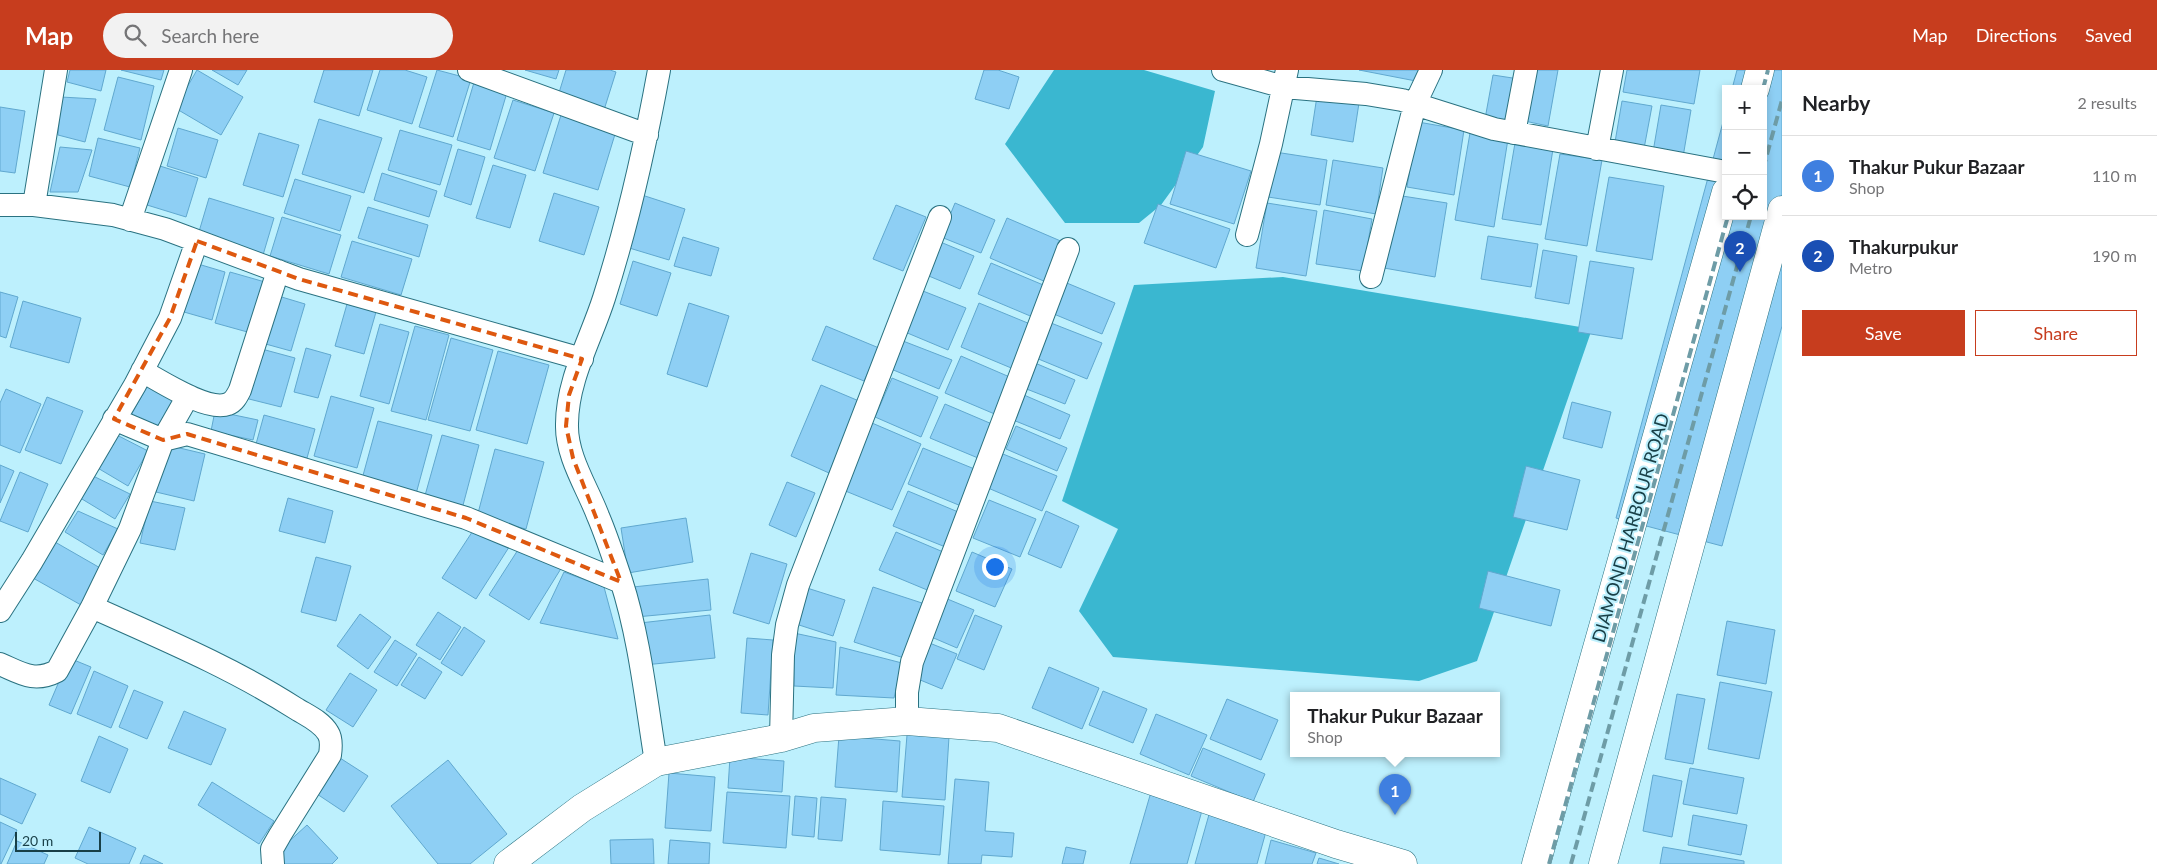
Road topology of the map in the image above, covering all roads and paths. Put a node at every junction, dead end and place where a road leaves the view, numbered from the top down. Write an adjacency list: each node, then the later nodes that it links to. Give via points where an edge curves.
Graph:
1 (56, 70): 18 (street)
2 (181, 70): 22 (street)
3 (469, 70): 14 (street)
4 (659, 70): 14 (street)
5 (1223, 70): 10 (street)
6 (1431, 70): 12 (street)
7 (1526, 70): 13 (street)
8 (1612, 70): 15 (street)
9 (1760, 70): 11 (main road)
10 (1286, 78): 12 (street); 23 (street)
11 (1756, 85)
12 (1415, 104): 13 (street); 27 (street)
13 (1514, 133): 15 (street)
14 (647, 134): 28 (street, via 612,270)
15 (1597, 149): 16 (street)
16 (1722, 171)
17 (0, 205): 18 (street)
18 (34, 205): 22 (street)
19 (1722, 206): 43 (main road, DIAMOND HARBOUR ROAD)
20 (1782, 210): 44 (main road)
21 (940, 217): 38 (street, via 798,584 783,655)
22 (130, 220): 24 (street)
23 (1247, 235)
24 (197, 241): 26 (street); 29 (street, via 170,318)
25 (1068, 249): 37 (street, via 912,662)
26 (278, 271): 28 (street); 30 (street, via 235,399 219,406)
27 (1371, 277)
28 (582, 359): 33 (street, via 569,395 566,426 573,458 599,517)
29 (142, 371): 30 (street); 31 (street)
30 (188, 396): 32 (street)
31 (114, 419): 32 (street); 35 (street)
32 (163, 440): 33 (street, via 187,434 466,518); 34 (street, via 130,530)
33 (621, 582): 39 (street, via 636,633)
34 (92, 607): 36 (street, via 57,671 38,678); 40 (street, via 202,656 266,689 322,725 330,734 330,755 272,850)
35 (0, 611)
36 (0, 664)
37 (906, 721): 38 (main road, via 814,728); 42 (main road, via 998,728)
38 (781, 738): 39 (main road)
39 (656, 762): 41 (main road, via 582,808)
40 (273, 864)
41 (508, 864)
42 (1403, 864)
43 (1536, 864)
44 (1603, 864)

